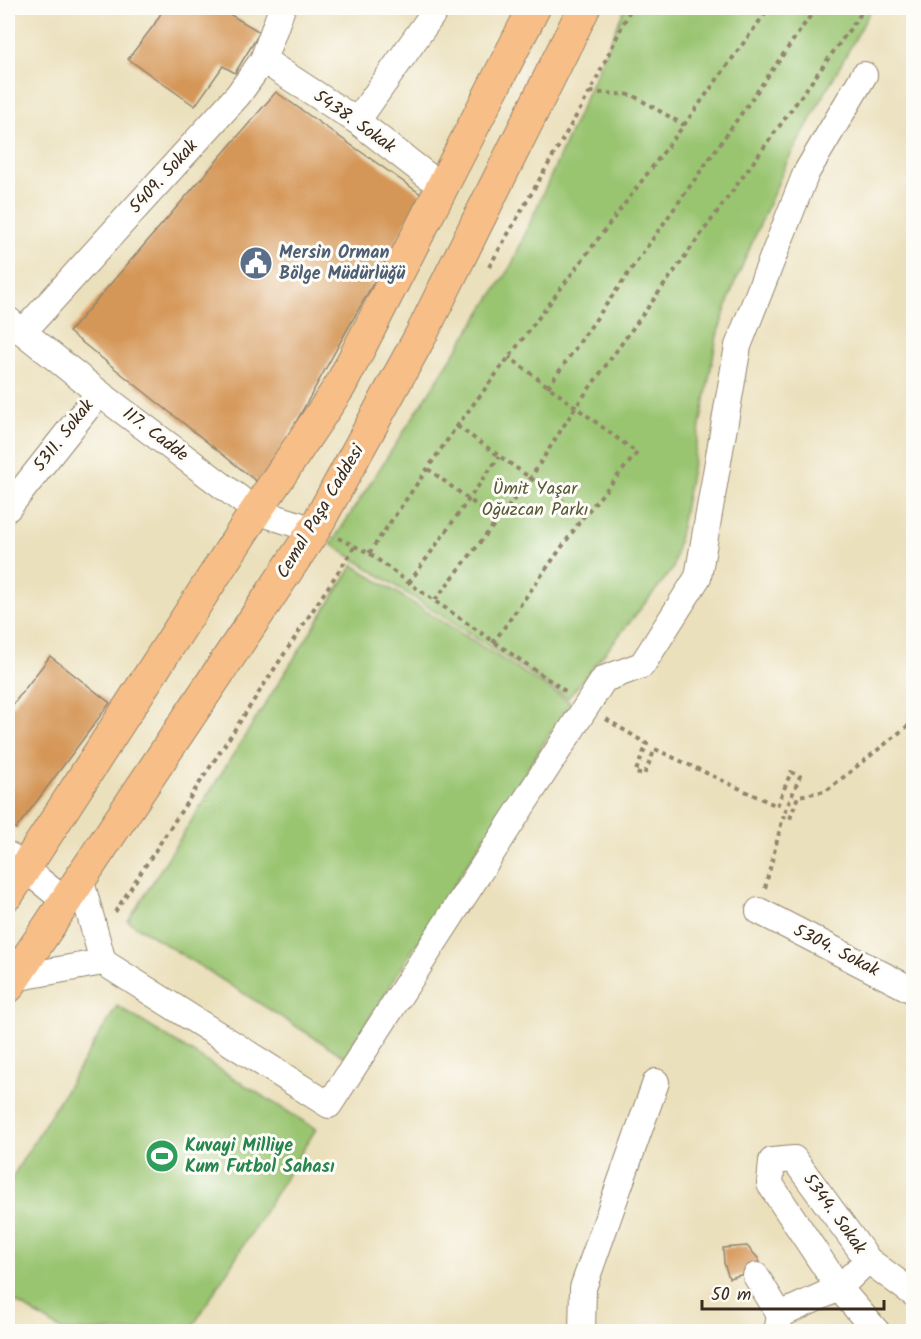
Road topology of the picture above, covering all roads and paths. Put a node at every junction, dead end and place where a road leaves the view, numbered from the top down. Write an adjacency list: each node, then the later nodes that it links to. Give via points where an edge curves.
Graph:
1 (282, 8): 8 (street, 5409. Sokak)
2 (436, 8): 11 (street)
3 (534, 8): 13 (main road)
4 (584, 8): 28 (main road, Cemal Paşa Caddesi, via 421,335)
5 (769, 8): 12 (path)
6 (816, 8): 16 (path)
7 (850, 8): 18 (path, via 860,15)
8 (263, 60): 11 (street, 5438. Sokak); 14 (street, 5409. Sokak, via 238,95)
9 (864, 75): 34 (street, via 806,173 738,346 698,578 642,665 604,679)
10 (590, 92): 12 (path, via 632,95)
11 (357, 121): 13 (street, 5438. Sokak)
12 (684, 126): 15 (path)
13 (442, 187): 25 (main road, via 340,386)
14 (15, 326): 17 (street, 117. Cadde)
15 (509, 357): 16 (path); 19 (path)
16 (548, 387): 18 (path)
17 (99, 393): 24 (street, 5311. Sokak); 25 (street, 117. Cadde)
18 (575, 408): 22 (path); 26 (path, via 637,453)
19 (457, 426): 20 (path); 21 (path)
20 (499, 457): 22 (path); 23 (path)
21 (428, 469): 23 (path); 30 (path)
22 (530, 479): 26 (path); 27 (path)
23 (470, 500): 27 (path); 31 (path)
24 (8, 508)
25 (256, 511): 28 (street, 117. Cadde); 37 (main road)
26 (584, 516): 33 (path)
27 (498, 521): 32 (path)
28 (314, 530): 29 (path); 38 (main road, Cemal Paşa Caddesi)
29 (355, 546): 30 (path); 41 (path)
30 (369, 553): 31 (path)
31 (409, 583): 32 (path)
32 (435, 600): 33 (path)
33 (494, 643): 34 (path)
34 (585, 707): 36 (path, via 647,744 635,773 644,775 655,748 777,806 791,772 800,776); 42 (street, via 329,1106)
35 (914, 720): 36 (path, via 826,791 798,796 790,819)
36 (783, 817): 40 (path)
37 (16, 862): 38 (street); 39 (main road)
38 (73, 890): 42 (street); 43 (main road, Cemal Paşa Caddesi)
39 (8, 894)
40 (759, 911): 44 (street, 5304. Sokak)
41 (115, 912)
42 (103, 962): 43 (street)
43 (11, 982)
44 (914, 991)
45 (656, 1082): 51 (street, via 583,1288)
46 (868, 1260): 48 (street, 5344. Sokak); 48 (street, 5344. Sokak, via 794,1159 772,1161 770,1184); 49 (street, 5344. Sokak)
47 (756, 1276): 50 (street)
48 (839, 1288): 50 (street); 52 (street, 5344. Sokak)
49 (914, 1294)
50 (779, 1323)
51 (582, 1332)
52 (877, 1332)

